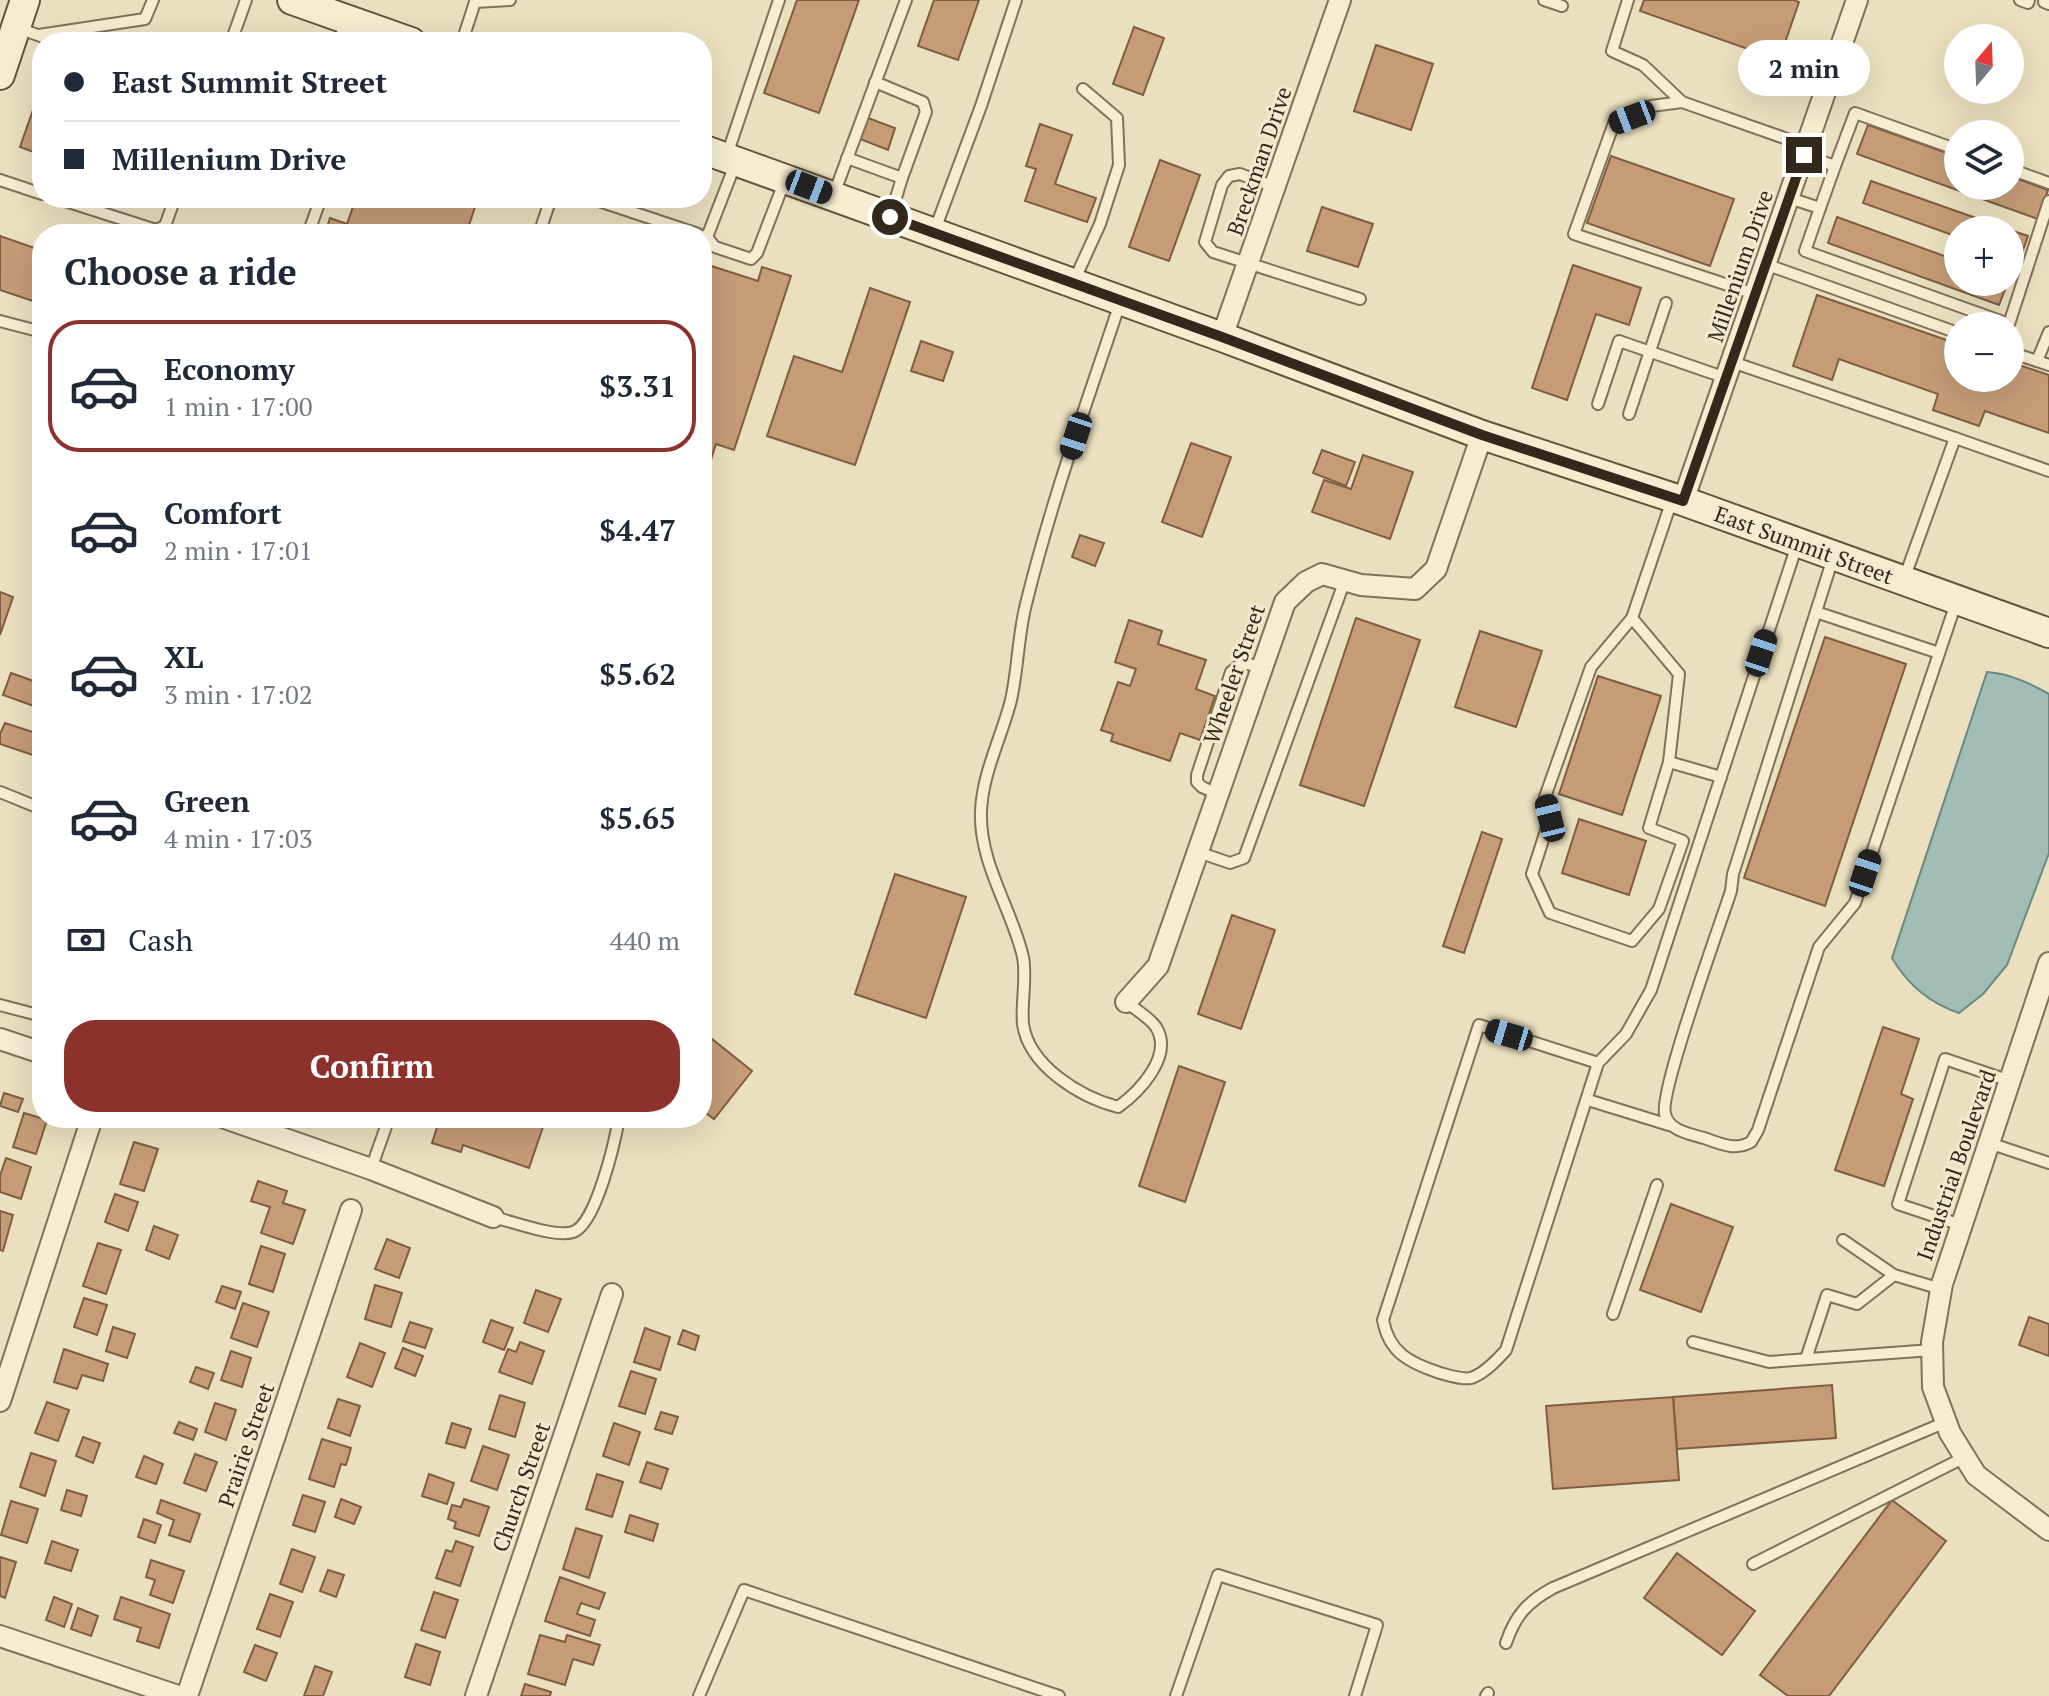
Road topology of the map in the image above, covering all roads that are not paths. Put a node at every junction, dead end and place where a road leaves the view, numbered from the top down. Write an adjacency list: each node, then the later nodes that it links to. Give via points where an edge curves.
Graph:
1 (25, 0): 17 (street)
2 (153, 0): 17 (lane, via 145,19)
3 (246, 0): 19 (lane)
4 (510, 0): 14 (lane)
5 (779, 0): 28 (lane)
6 (906, 0): 23 (lane)
7 (1016, 0): 48 (lane)
8 (1340, 0): 36 (street, Breckman Drive)
9 (1544, 0): 16 (lane)
10 (1628, 0): 25 (lane, via 1612,51 1643,65)
11 (1857, 0): 27 (street, Millenium Drive)
12 (2020, 0): 13 (lane)
13 (2029, 0)
14 (472, 1): 20 (lane)
15 (302, 2): 18 (street)
16 (1562, 6)
17 (27, 31): 21 (lane); 22 (street)
18 (343, 31)
19 (235, 32)
20 (464, 32)
21 (32, 33)
22 (0, 75)
23 (875, 82): 29 (lane); 33 (lane, via 923,102 926,112)
24 (1083, 89): 52 (lane, via 1117,118 1119,165)
25 (1682, 102): 27 (lane); 53 (lane, via 1651,106 1614,123 1574,234)
26 (1944, 145): 30 (lane, via 1855,113)
27 (1805, 150): 30 (lane); 40 (street, Millenium Drive)
28 (722, 155): 32 (street, East Summit Street); 38 (lane)
29 (847, 158): 33 (lane); 39 (lane)
30 (1835, 166): 44 (lane)
31 (2024, 174): 35 (lane)
32 (785, 178): 39 (street, East Summit Street); 49 (lane, via 751,259)
33 (902, 178): 45 (lane)
34 (0, 180): 37 (lane)
35 (2049, 183)
36 (1275, 187): 50 (street, Breckman Drive); 50 (lane, via 1240,174 1229,176 1222,185 1205,242 1213,252)
37 (32, 191)
38 (712, 196)
39 (833, 196): 45 (street, East Summit Street)
40 (1789, 198): 44 (lane); 51 (street, Millenium Drive)
41 (2049, 201): 44 (lane, via 2009,324 1805,251)
42 (81, 208): 46 (lane)
43 (619, 208): 47 (lane)
44 (1820, 208)
45 (890, 217): 48 (street, East Summit Street)
46 (122, 224)
47 (665, 224)
48 (934, 233): 52 (street, East Summit Street)
49 (712, 245)
50 (1248, 263): 54 (lane); 61 (street, Breckman Drive)
51 (1765, 264): 53 (street, Millenium Drive); 58 (lane)
52 (1073, 283): 55 (street, East Summit Street)
53 (1755, 294): 66 (street, Millenium Drive)
54 (1360, 299)
55 (1121, 301): 61 (street, East Summit Street); 90 (lane, via 1025,606 1011,700 981,811 997,886 1023,958 1027,1044 1069,1085 1118,1107 1153,1072 1160,1048 1156,1027)
56 (1666, 303): 62 (lane)
57 (0, 321): 59 (lane)
58 (1944, 328)
59 (32, 329)
60 (2049, 332): 64 (lane)
61 (1222, 337): 69 (street, East Summit Street)
62 (1649, 352): 66 (lane); 67 (lane, via 1619,341); 68 (lane)
63 (2024, 357): 64 (lane)
64 (2037, 361): 65 (lane)
65 (2049, 365)
66 (1729, 370): 70 (lane); 72 (street, Millenium Drive)
67 (1598, 404)
68 (1629, 414)
69 (1482, 435): 72 (street, East Summit Street); 75 (street, Wheeler Street, via 1436,569 1415,589)
70 (1955, 438): 71 (lane); 76 (lane)
71 (2049, 471)
72 (1678, 500): 73 (street, East Summit Street); 79 (lane)
73 (1798, 543): 74 (street, East Summit Street); 83 (lane)
74 (1834, 556): 76 (street, East Summit Street); 78 (lane)
75 (1345, 580): 88 (street, Wheeler Street, via 1322,574 1285,602); 88 (lane, via 1244,858 1230,863)
76 (1903, 581): 77 (street, East Summit Street)
77 (1957, 600): 80 (street, East Summit Street); 81 (lane)
78 (1816, 612): 81 (lane); 98 (lane, via 1672,1073 1664,1107)
79 (1632, 618): 82 (lane, via 1679,674); 86 (lane, via 1591,667 1545,797 1550,818 1532,874 1550,913 1632,941 1659,909)
80 (2049, 633)
81 (1939, 653): 98 (lane, via 1855,903 1819,947 1758,1130 1751,1142 1734,1148)
82 (1669, 762): 83 (lane); 86 (lane, via 1649,828)
83 (1721, 777): 87 (lane)
84 (0, 792): 85 (lane)
85 (32, 805)
86 (1683, 841): 87 (lane)
87 (1700, 846): 95 (lane, via 1651,990 1626,1034)
88 (1198, 852): 90 (street, Wheeler Street, via 1158,966)
89 (2049, 963): 96 (street, Industrial Boulevard)
90 (1126, 1002)
91 (0, 1005): 92 (lane)
92 (32, 1013)
93 (0, 1039): 94 (street)
94 (32, 1050)
95 (1598, 1063): 97 (lane); 97 (lane, via 1479,1025 1383,1320 1386,1337 1413,1364 1470,1378 1506,1350)
96 (2010, 1081): 103 (street, Industrial Boulevard); 109 (lane, via 1945,1059 1898,1204)
97 (1588, 1100): 98 (lane)
98 (1669, 1125)
99 (89, 1128): 118 (street)
100 (254, 1128): 105 (street)
101 (385, 1128): 105 (lane)
102 (616, 1128): 108 (lane, via 596,1200 581,1227 557,1233)
103 (1989, 1143): 104 (lane); 109 (street, Industrial Boulevard)
104 (2049, 1163)
105 (371, 1169): 108 (street)
106 (1657, 1185): 114 (lane)
107 (351, 1210): 126 (street, Prairie Street)
108 (493, 1217)
109 (1961, 1225): 112 (street, Industrial Boulevard)
110 (1843, 1240): 111 (lane)
111 (1894, 1275): 112 (lane); 117 (lane, via 1857,1304 1827,1295)
112 (1941, 1289): 116 (street, Industrial Boulevard)
113 (612, 1294): 127 (street, Church Street)
114 (1613, 1314)
115 (1693, 1342): 117 (lane, via 1769,1362)
116 (1932, 1350): 117 (lane); 119 (street, Industrial Boulevard, via 1933,1387)
117 (1806, 1359)
118 (0, 1401)
119 (1946, 1422): 120 (street, Industrial Boulevard); 124 (lane, via 1553,1588 1519,1613)
120 (1965, 1457): 121 (street, Industrial Boulevard, via 1976,1475); 122 (lane)
121 (2049, 1530)
122 (1753, 1564)
123 (0, 1636): 125 (street)
124 (1506, 1643)
125 (178, 1696)
126 (187, 1696)
127 (476, 1696)
128 (699, 1696): 129 (lane, via 744,1590)
129 (1059, 1696)
130 (1176, 1696): 131 (lane, via 1218,1575 1377,1625)
131 (1355, 1696)

